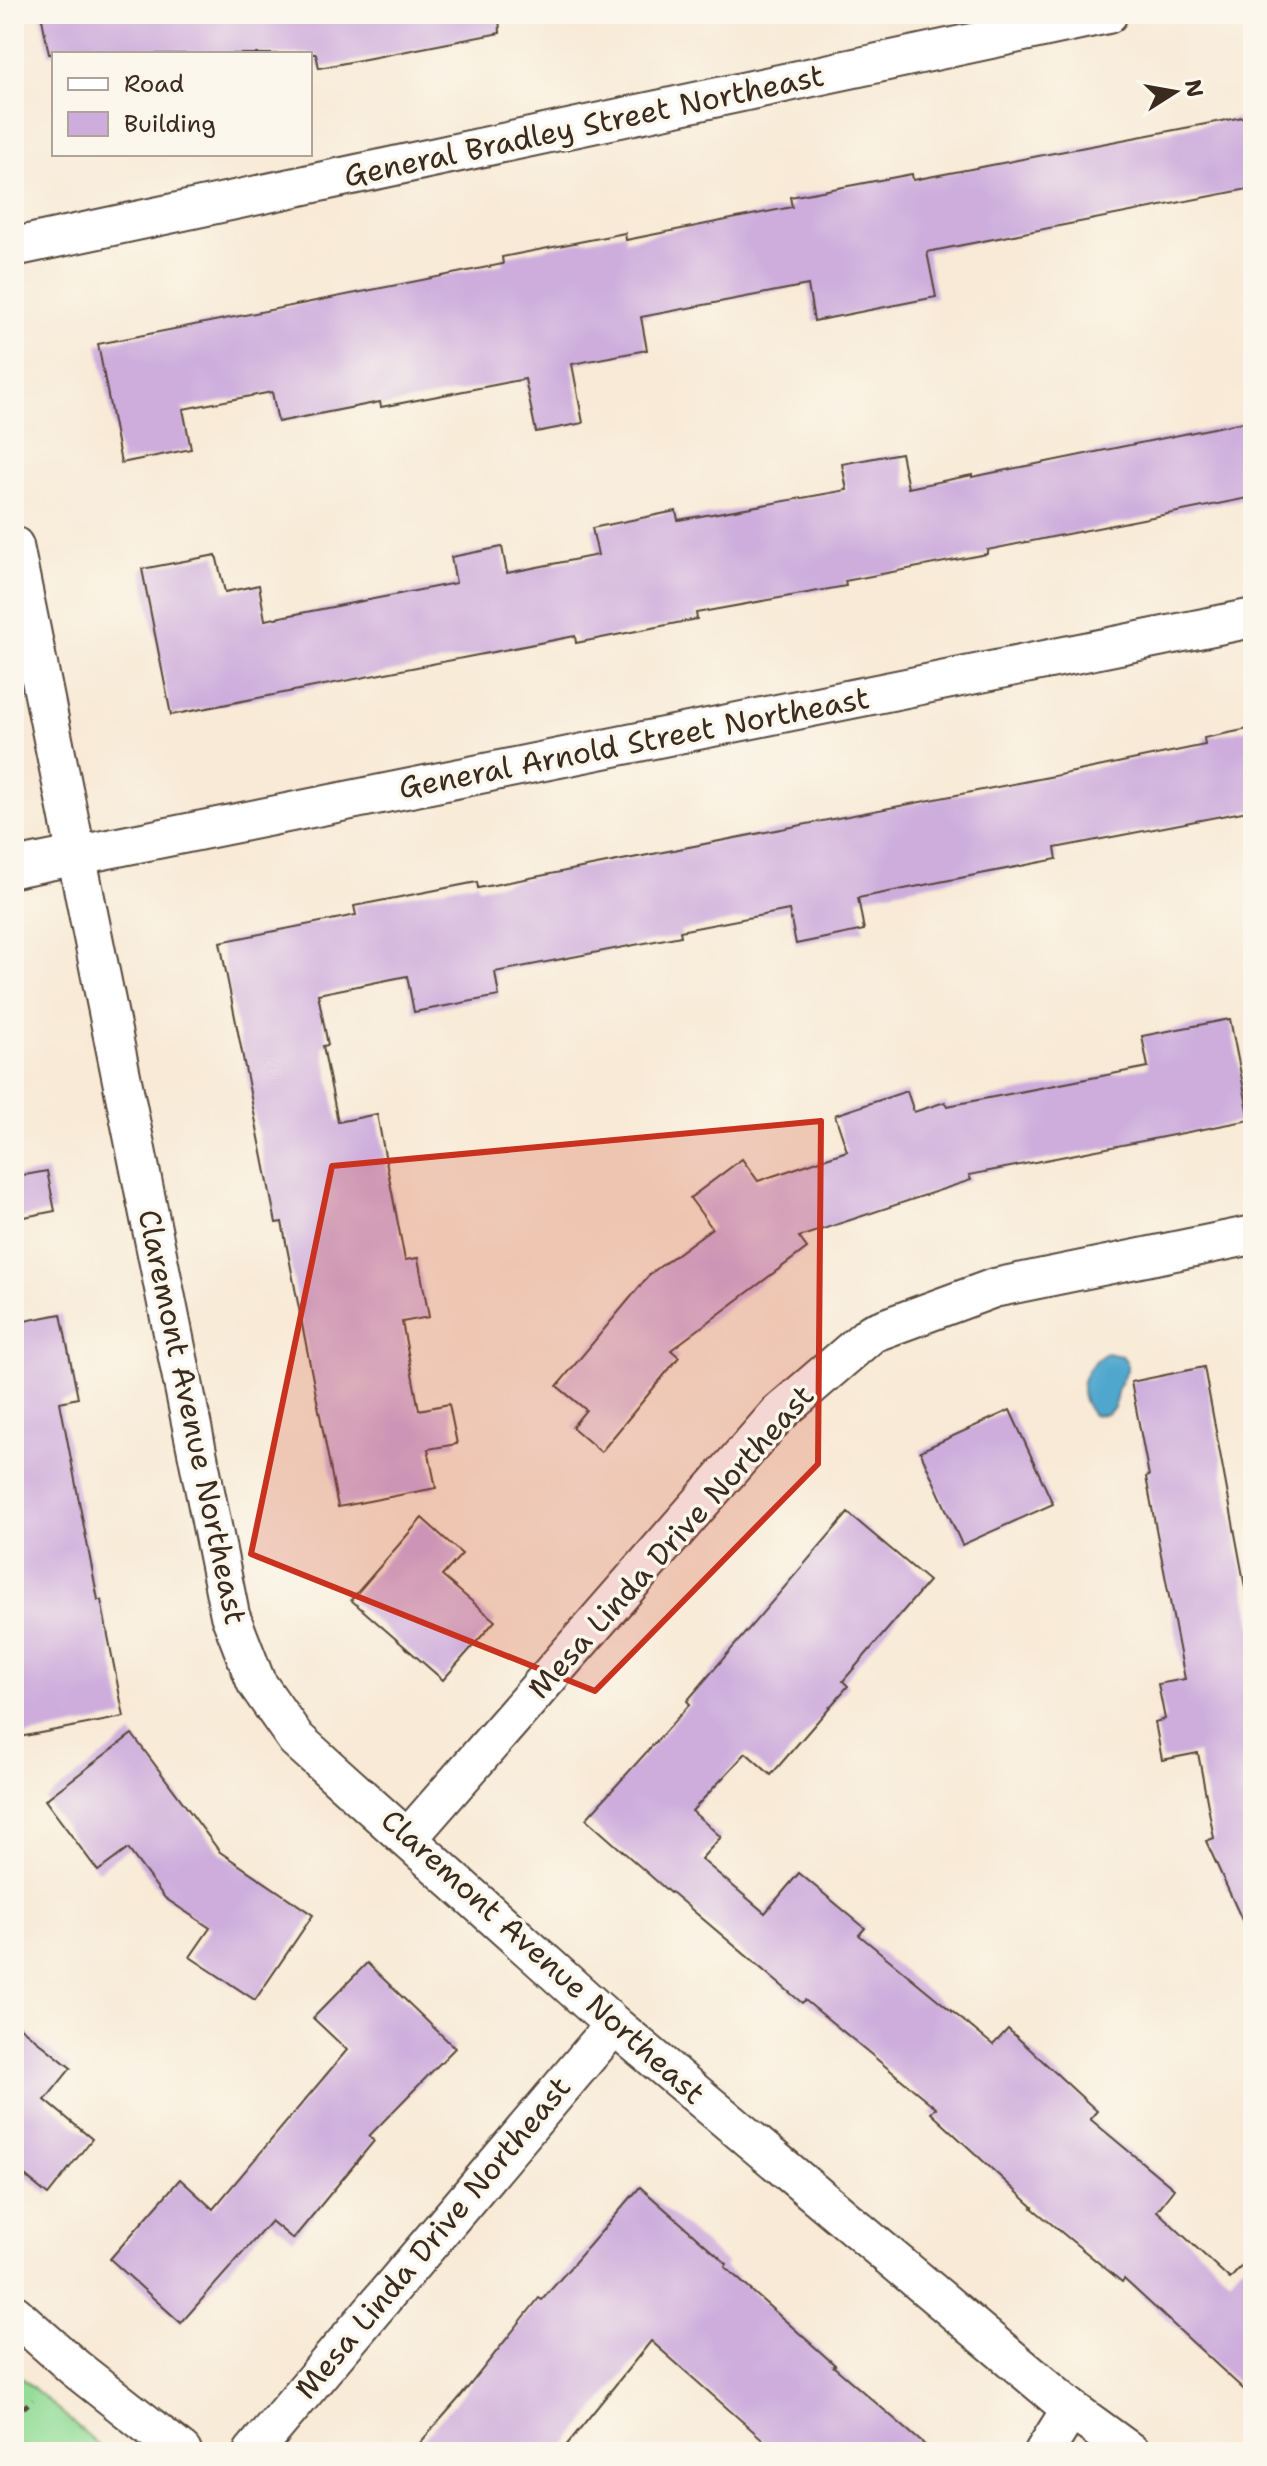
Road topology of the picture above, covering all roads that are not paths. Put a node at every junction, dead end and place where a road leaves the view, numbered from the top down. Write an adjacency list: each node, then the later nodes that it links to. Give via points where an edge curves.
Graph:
1 (1108, 14): 2 (street, General Bradley Street Northeast)
2 (14, 247)
3 (14, 546): 5 (street, Claremont Avenue Northeast)
4 (1253, 618): 5 (street, General Arnold Street Northeast)
5 (77, 856): 6 (street, General Arnold Street Northeast); 8 (street, Claremont Avenue Northeast, via 230,1615 256,1682 296,1739)
6 (14, 868)
7 (1253, 1235): 8 (street, Mesa Linda Drive Northeast, via 994,1288 872,1333 778,1414)
8 (408, 1838): 9 (street, Claremont Avenue Northeast)
9 (614, 2025): 11 (street, Claremont Avenue Northeast); 13 (street, Mesa Linda Drive Northeast)
10 (14, 2314): 12 (street)
11 (1071, 2409): 14 (street); 15 (street, Claremont Avenue Northeast)
12 (182, 2452)
13 (253, 2452)
14 (1044, 2452)
15 (1130, 2452)

